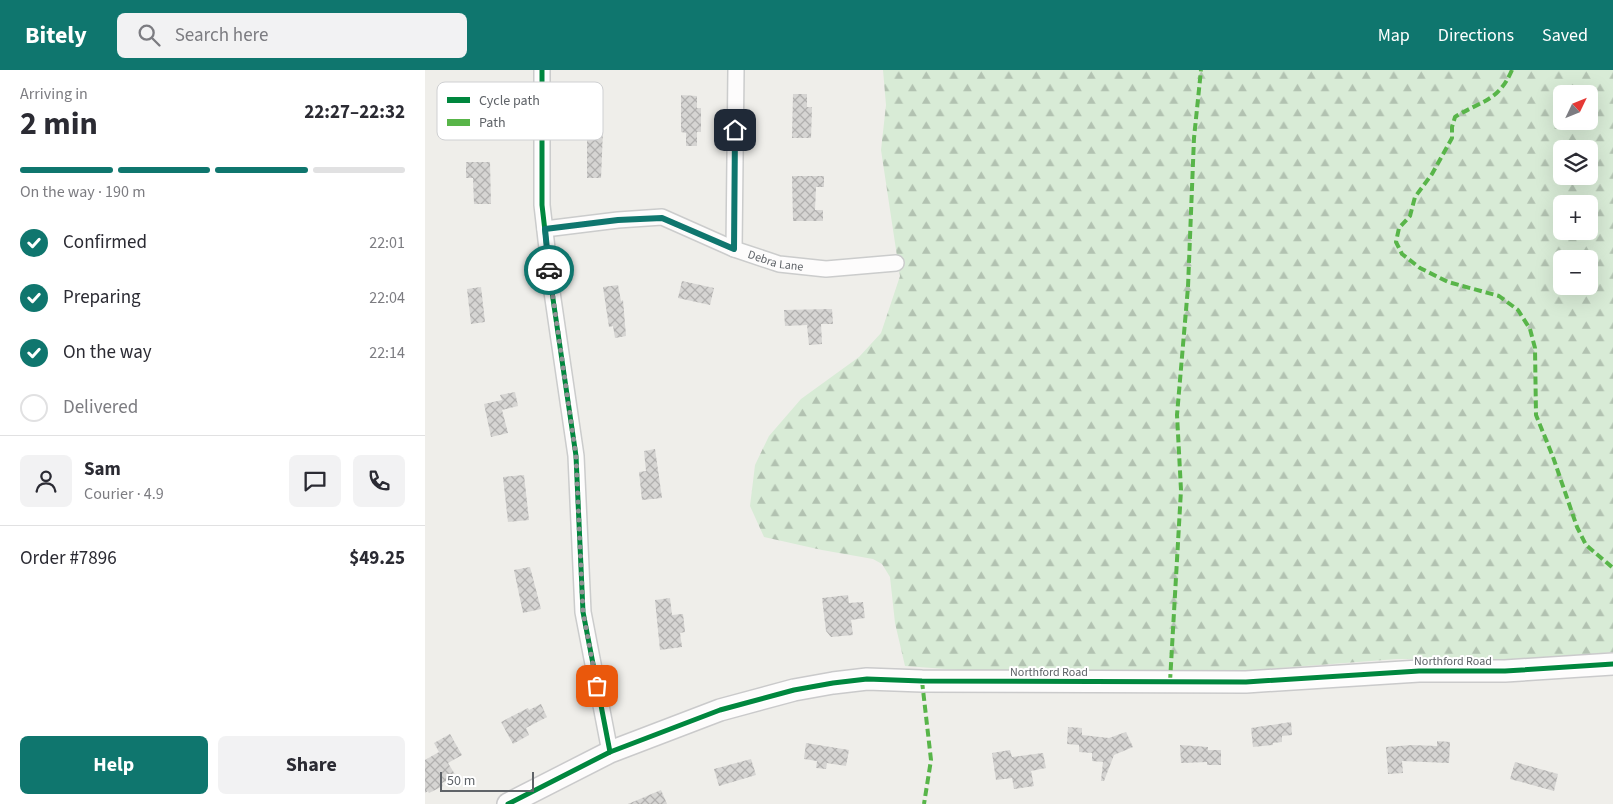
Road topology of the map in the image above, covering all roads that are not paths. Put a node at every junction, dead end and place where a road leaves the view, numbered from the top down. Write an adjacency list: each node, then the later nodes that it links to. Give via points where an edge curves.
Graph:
1 (736, 70): 4 (street)
2 (542, 140): 3 (street)
3 (545, 229): 4 (street, Debra Lane, via 662,218); 7 (street, via 576,456 583,612)
4 (734, 249): 5 (street, Debra Lane, via 779,264 826,269)
5 (895, 263)
6 (1613, 664): 7 (street, Northford Road, via 1505,671 1419,671 1246,682 867,679 794,690 720,710)
7 (610, 752): 8 (street, Northford Road)
8 (508, 804)

